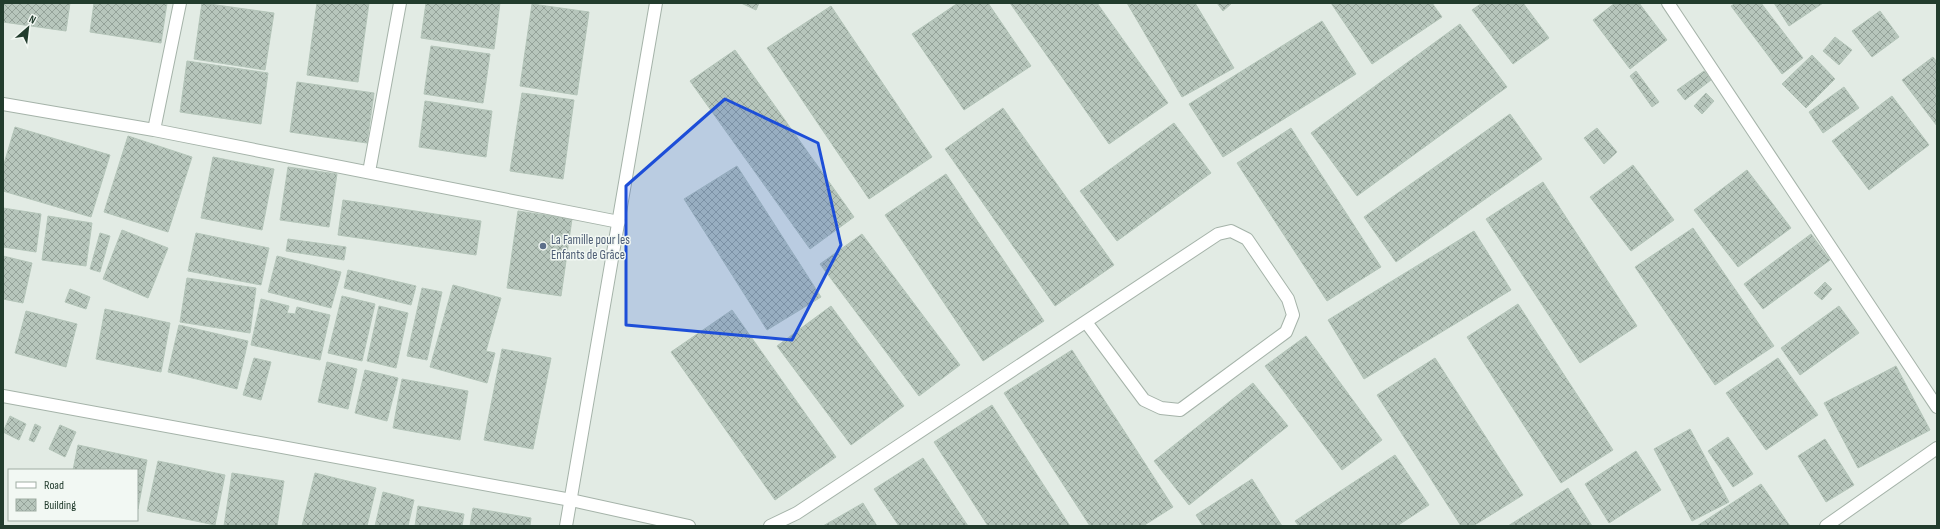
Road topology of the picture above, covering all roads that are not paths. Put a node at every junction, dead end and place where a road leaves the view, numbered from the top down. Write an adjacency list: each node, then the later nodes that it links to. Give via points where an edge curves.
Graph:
1 (180, 3): 6 (street)
2 (400, 3): 7 (street)
3 (656, 3): 8 (street)
4 (1668, 3): 11 (street)
5 (3, 104): 6 (street)
6 (154, 130): 7 (street)
7 (370, 172): 8 (street)
8 (619, 222): 13 (street)
9 (1086, 322): 9 (street, via 1218,234 1231,231 1247,239 1288,299 1293,315 1286,332 1180,410 1161,408 1144,400); 16 (street, via 797,513)
10 (3, 396): 13 (street)
11 (1937, 407)
12 (1937, 448): 17 (street)
13 (572, 500): 14 (street); 15 (street)
14 (566, 526)
15 (689, 526)
16 (770, 526)
17 (1826, 526)

